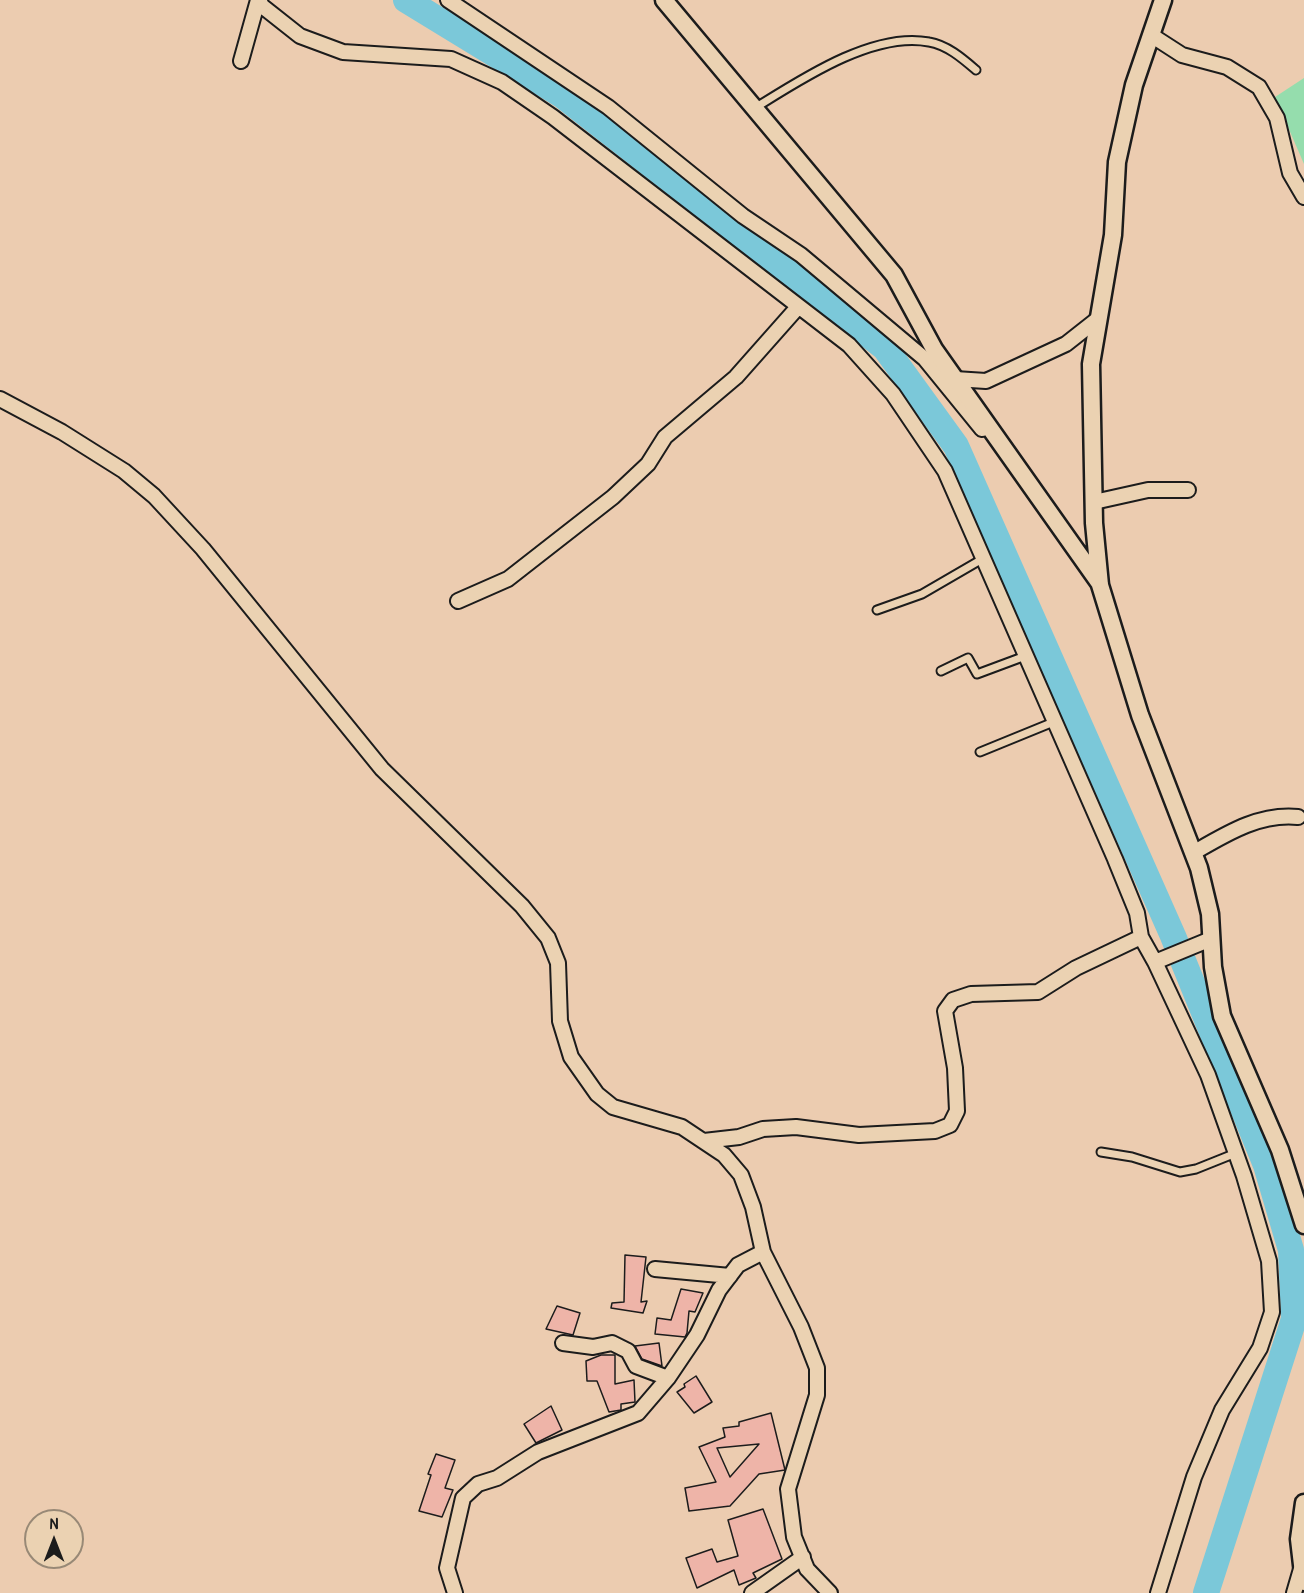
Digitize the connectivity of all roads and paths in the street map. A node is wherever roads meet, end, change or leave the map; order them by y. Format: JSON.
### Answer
{"nodes":[{"id":1,"x":259,"y":0,"type":"edge"},
{"id":2,"x":448,"y":0,"type":"edge"},
{"id":3,"x":664,"y":0,"type":"edge"},
{"id":4,"x":1163,"y":0,"type":"edge"},
{"id":5,"x":1151,"y":34,"type":"junction"},
{"id":6,"x":241,"y":61,"type":"dead end"},
{"id":7,"x":976,"y":70,"type":"dead end"},
{"id":8,"x":755,"y":108,"type":"junction"},
{"id":9,"x":1304,"y":198,"type":"edge"},
{"id":10,"x":798,"y":306,"type":"junction"},
{"id":11,"x":1099,"y":318,"type":"junction"},
{"id":12,"x":955,"y":379,"type":"junction"},
{"id":13,"x":0,"y":399,"type":"edge"},
{"id":14,"x":1001,"y":445,"type":"junction"},
{"id":15,"x":1188,"y":490,"type":"dead end"},
{"id":16,"x":1094,"y":502,"type":"junction"},
{"id":17,"x":984,"y":558,"type":"junction"},
{"id":18,"x":1100,"y":585,"type":"junction"},
{"id":19,"x":458,"y":601,"type":"dead end"},
{"id":20,"x":877,"y":610,"type":"dead end"},
{"id":21,"x":1028,"y":656,"type":"junction"},
{"id":22,"x":941,"y":671,"type":"dead end"},
{"id":23,"x":1056,"y":721,"type":"junction"},
{"id":24,"x":980,"y":752,"type":"dead end"},
{"id":25,"x":1298,"y":817,"type":"dead end"},
{"id":26,"x":1193,"y":853,"type":"junction"},
{"id":27,"x":1141,"y":937,"type":"junction"},
{"id":28,"x":1211,"y":939,"type":"junction"},
{"id":29,"x":1155,"y":962,"type":"junction"},
{"id":30,"x":704,"y":1141,"type":"junction"},
{"id":31,"x":1101,"y":1152,"type":"dead end"},
{"id":32,"x":1236,"y":1153,"type":"junction"},
{"id":33,"x":1304,"y":1226,"type":"edge"},
{"id":34,"x":763,"y":1251,"type":"junction"},
{"id":35,"x":655,"y":1269,"type":"dead end"},
{"id":36,"x":730,"y":1276,"type":"junction"},
{"id":37,"x":563,"y":1343,"type":"dead end"},
{"id":38,"x":668,"y":1378,"type":"junction"},
{"id":39,"x":1304,"y":1503,"type":"edge"},
{"id":40,"x":802,"y":1557,"type":"junction"},
{"id":41,"x":1302,"y":1565,"type":"junction"},
{"id":42,"x":1304,"y":1582,"type":"edge"},
{"id":43,"x":455,"y":1593,"type":"edge"},
{"id":44,"x":752,"y":1593,"type":"edge"},
{"id":45,"x":830,"y":1593,"type":"edge"},
{"id":46,"x":1158,"y":1593,"type":"edge"},
{"id":47,"x":1294,"y":1593,"type":"edge"}],
"edges":[{"from":1,"to":6,"type":"street"},
{"from":1,"to":10,"type":"street"},
{"from":2,"to":14,"type":"street"},
{"from":3,"to":8,"type":"street"},
{"from":4,"to":5,"type":"street"},
{"from":5,"to":9,"type":"street"},
{"from":5,"to":11,"type":"street"},
{"from":7,"to":8,"type":"lane"},
{"from":8,"to":12,"type":"street"},
{"from":10,"to":17,"type":"street"},
{"from":10,"to":19,"type":"street"},
{"from":11,"to":12,"type":"street"},
{"from":11,"to":16,"type":"street"},
{"from":12,"to":14,"type":"street"},
{"from":13,"to":30,"type":"street"},
{"from":14,"to":18,"type":"street"},
{"from":15,"to":16,"type":"street"},
{"from":16,"to":18,"type":"street"},
{"from":17,"to":20,"type":"lane"},
{"from":17,"to":21,"type":"street"},
{"from":18,"to":26,"type":"street"},
{"from":21,"to":22,"type":"lane"},
{"from":21,"to":23,"type":"street"},
{"from":23,"to":24,"type":"lane"},
{"from":23,"to":27,"type":"street"},
{"from":25,"to":26,"type":"street"},
{"from":26,"to":28,"type":"street"},
{"from":27,"to":29,"type":"street"},
{"from":27,"to":30,"type":"street"},
{"from":28,"to":29,"type":"street"},
{"from":28,"to":33,"type":"street"},
{"from":29,"to":32,"type":"street"},
{"from":30,"to":34,"type":"street"},
{"from":31,"to":32,"type":"lane"},
{"from":32,"to":46,"type":"street"},
{"from":34,"to":36,"type":"street"},
{"from":34,"to":40,"type":"street"},
{"from":35,"to":36,"type":"street"},
{"from":36,"to":38,"type":"street"},
{"from":37,"to":38,"type":"street"},
{"from":38,"to":43,"type":"street"},
{"from":39,"to":41,"type":"street"},
{"from":40,"to":44,"type":"street"},
{"from":40,"to":45,"type":"street"},
{"from":41,"to":42,"type":"street"},
{"from":41,"to":47,"type":"street"}]}
